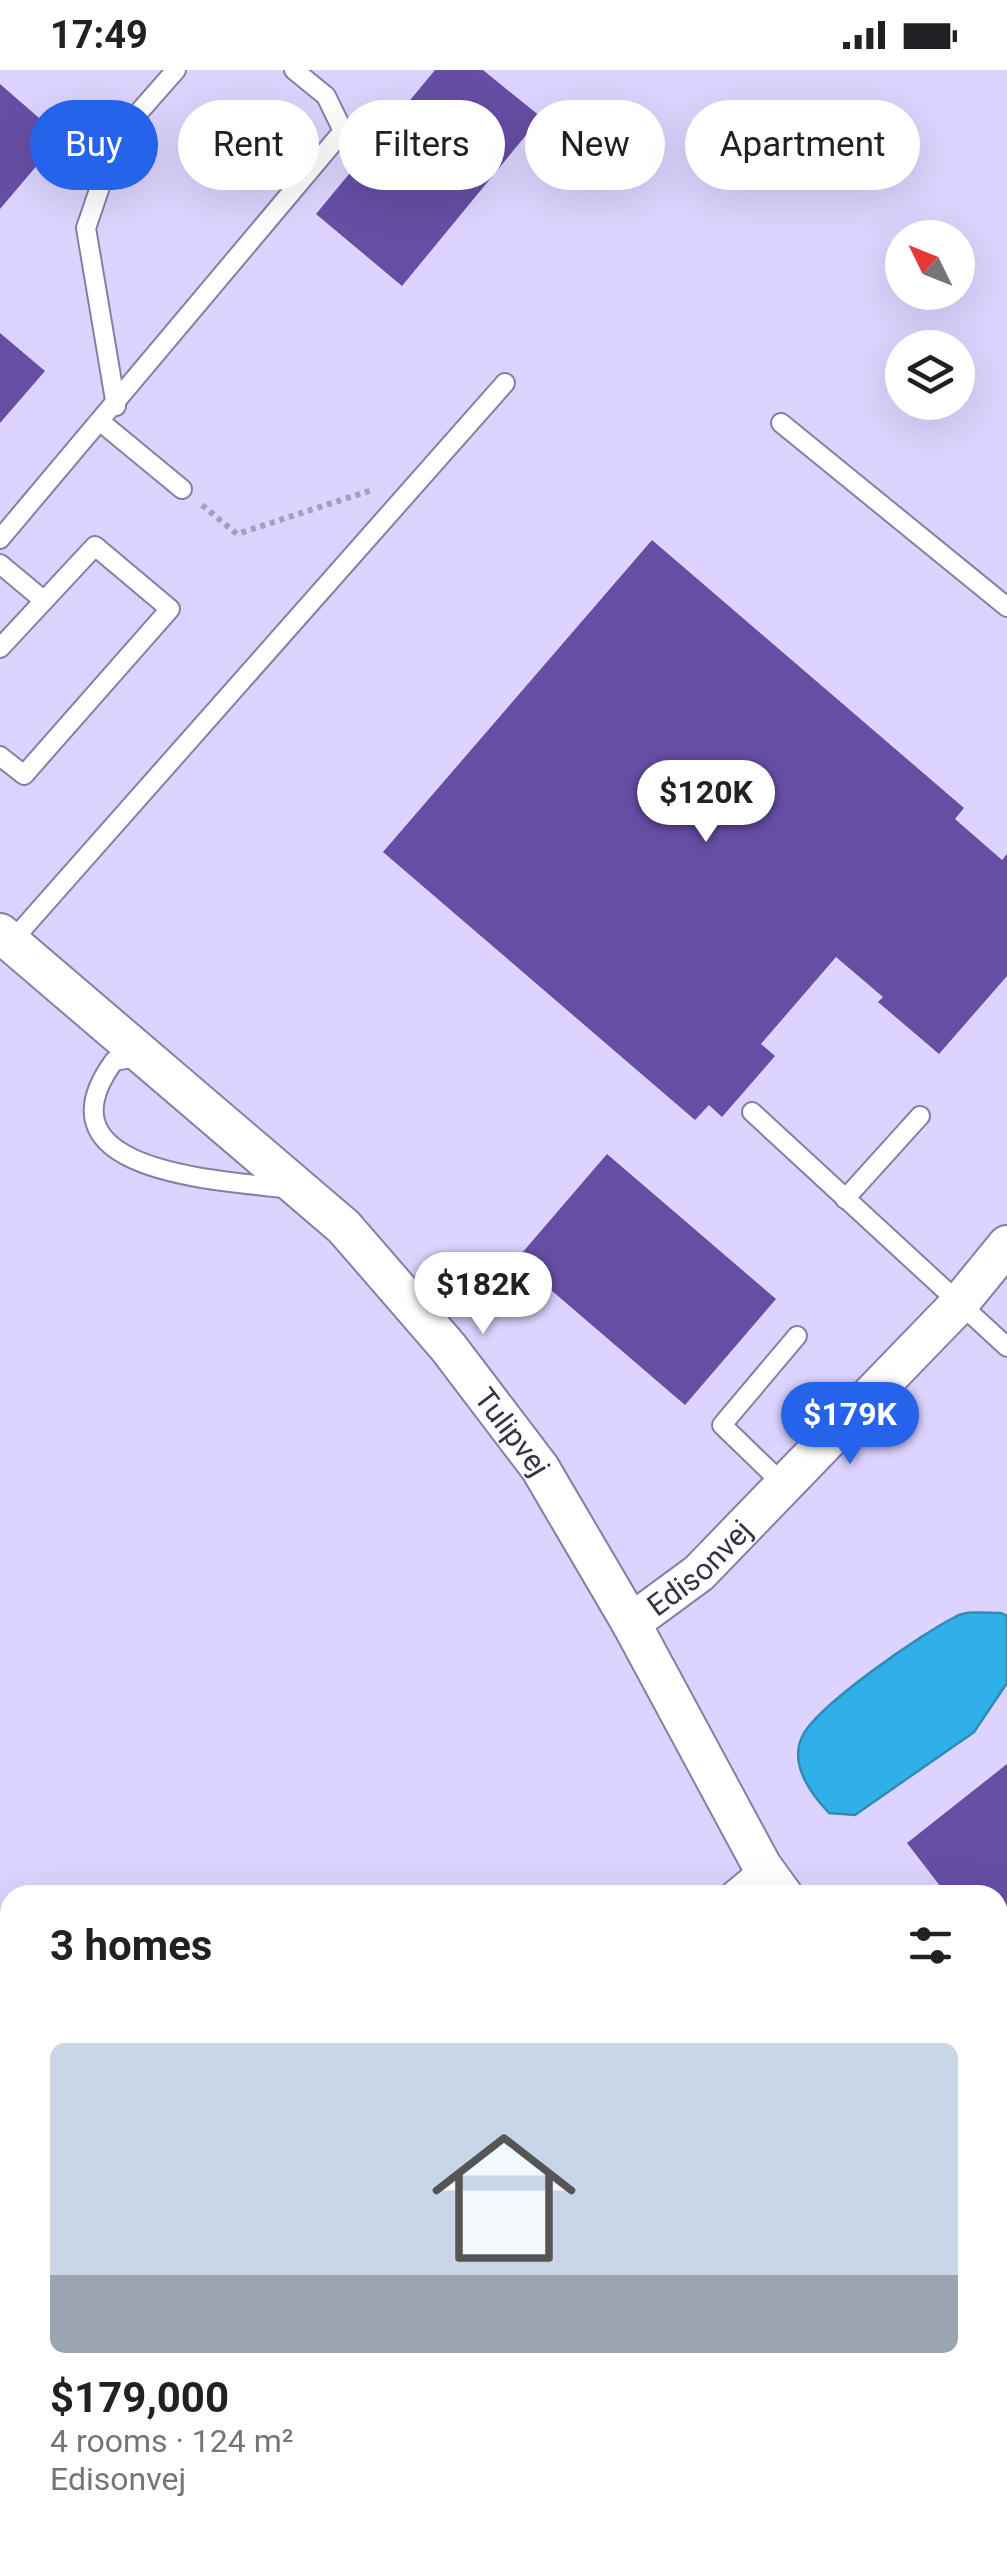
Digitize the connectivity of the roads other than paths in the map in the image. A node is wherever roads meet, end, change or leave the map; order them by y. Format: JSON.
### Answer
{"nodes":[{"id":1,"x":176,"y":70,"type":"edge"},
{"id":2,"x":294,"y":70,"type":"edge"},
{"id":3,"x":505,"y":383,"type":"dead end"},
{"id":4,"x":116,"y":406,"type":"junction"},
{"id":5,"x":102,"y":422,"type":"junction"},
{"id":6,"x":781,"y":424,"type":"dead end"},
{"id":7,"x":182,"y":489,"type":"road end"},
{"id":8,"x":0,"y":538,"type":"edge"},
{"id":9,"x":0,"y":564,"type":"edge"},
{"id":10,"x":42,"y":598,"type":"junction"},
{"id":11,"x":1007,"y":607,"type":"edge"},
{"id":12,"x":0,"y":648,"type":"edge"},
{"id":13,"x":0,"y":756,"type":"edge"},
{"id":14,"x":6,"y":938,"type":"edge"},
{"id":15,"x":144,"y":1056,"type":"junction"},
{"id":16,"x":752,"y":1112,"type":"dead end"},
{"id":17,"x":920,"y":1116,"type":"dead end"},
{"id":18,"x":302,"y":1191,"type":"junction"},
{"id":19,"x":846,"y":1199,"type":"junction"},
{"id":20,"x":1007,"y":1246,"type":"edge"},
{"id":21,"x":958,"y":1305,"type":"junction"},
{"id":22,"x":797,"y":1336,"type":"dead end"},
{"id":23,"x":1007,"y":1347,"type":"edge"},
{"id":24,"x":785,"y":1486,"type":"junction"},
{"id":25,"x":631,"y":1623,"type":"junction"},
{"id":26,"x":772,"y":1880,"type":"edge"}],
"edges":[{"from":1,"to":4,"type":"lane"},
{"from":2,"to":4,"type":"lane"},
{"from":3,"to":14,"type":"lane"},
{"from":4,"to":5,"type":"lane"},
{"from":5,"to":7,"type":"lane"},
{"from":5,"to":8,"type":"lane"},
{"from":6,"to":11,"type":"lane"},
{"from":9,"to":10,"type":"lane"},
{"from":10,"to":12,"type":"lane"},
{"from":10,"to":13,"type":"lane"},
{"from":14,"to":15,"type":"street","name":"Tulipvej"},
{"from":15,"to":18,"type":"street","name":"Tulipvej"},
{"from":15,"to":18,"type":"lane"},
{"from":16,"to":19,"type":"lane"},
{"from":17,"to":19,"type":"lane"},
{"from":18,"to":25,"type":"street","name":"Tulipvej"},
{"from":19,"to":21,"type":"lane"},
{"from":20,"to":21,"type":"street","name":"Edisonvej"},
{"from":21,"to":23,"type":"lane"},
{"from":21,"to":24,"type":"street","name":"Edisonvej"},
{"from":22,"to":24,"type":"lane"},
{"from":24,"to":25,"type":"street","name":"Edisonvej"},
{"from":25,"to":26,"type":"street","name":"Tulipvej"}]}
